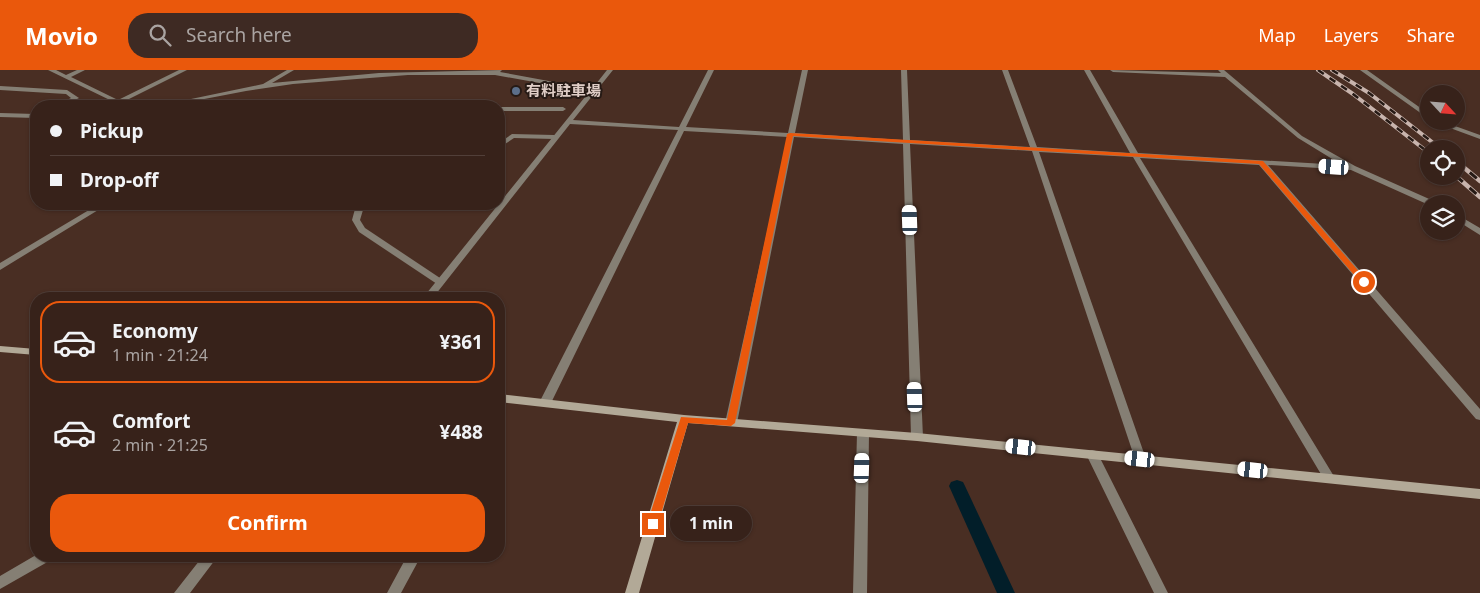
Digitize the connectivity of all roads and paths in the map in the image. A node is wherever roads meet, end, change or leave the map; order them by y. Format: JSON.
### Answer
{"nodes":[{"id":1,"x":51,"y":70,"type":"edge"},
{"id":2,"x":82,"y":70,"type":"edge"},
{"id":3,"x":184,"y":70,"type":"edge"},
{"id":4,"x":291,"y":70,"type":"edge"},
{"id":5,"x":610,"y":70,"type":"edge"},
{"id":6,"x":711,"y":70,"type":"edge"},
{"id":7,"x":805,"y":70,"type":"edge"},
{"id":8,"x":904,"y":70,"type":"edge"},
{"id":9,"x":1005,"y":70,"type":"edge"},
{"id":10,"x":1087,"y":70,"type":"edge"},
{"id":11,"x":1113,"y":70,"type":"edge"},
{"id":12,"x":1221,"y":70,"type":"edge"},
{"id":13,"x":1363,"y":70,"type":"edge"},
{"id":14,"x":398,"y":72,"type":"edge"},
{"id":15,"x":497,"y":72,"type":"edge"},
{"id":16,"x":1228,"y":75,"type":"junction"},
{"id":17,"x":66,"y":77,"type":"junction"},
{"id":18,"x":263,"y":86,"type":"junction"},
{"id":19,"x":0,"y":88,"type":"edge"},
{"id":20,"x":592,"y":91,"type":"junction"},
{"id":21,"x":72,"y":100,"type":"edge"},
{"id":22,"x":114,"y":100,"type":"edge"},
{"id":23,"x":122,"y":100,"type":"edge"},
{"id":24,"x":190,"y":100,"type":"edge"},
{"id":25,"x":505,"y":109,"type":"edge"},
{"id":26,"x":563,"y":109,"type":"dead end"},
{"id":27,"x":1420,"y":111,"type":"edge"},
{"id":28,"x":0,"y":115,"type":"edge"},
{"id":29,"x":30,"y":116,"type":"edge"},
{"id":30,"x":567,"y":122,"type":"junction"},
{"id":31,"x":682,"y":128,"type":"junction"},
{"id":32,"x":1460,"y":130,"type":"edge"},
{"id":33,"x":790,"y":134,"type":"junction"},
{"id":34,"x":554,"y":137,"type":"junction"},
{"id":35,"x":1480,"y":137,"type":"edge"},
{"id":36,"x":907,"y":140,"type":"junction"},
{"id":37,"x":505,"y":141,"type":"edge"},
{"id":38,"x":1034,"y":148,"type":"junction"},
{"id":39,"x":1136,"y":155,"type":"junction"},
{"id":40,"x":1261,"y":162,"type":"junction"},
{"id":41,"x":1352,"y":168,"type":"junction"},
{"id":42,"x":1420,"y":198,"type":"edge"},
{"id":43,"x":505,"y":199,"type":"edge"},
{"id":44,"x":94,"y":210,"type":"edge"},
{"id":45,"x":360,"y":210,"type":"edge"},
{"id":46,"x":497,"y":210,"type":"edge"},
{"id":47,"x":1465,"y":222,"type":"edge"},
{"id":48,"x":1480,"y":232,"type":"edge"},
{"id":49,"x":0,"y":267,"type":"edge"},
{"id":50,"x":440,"y":282,"type":"junction"},
{"id":51,"x":432,"y":292,"type":"edge"},
{"id":52,"x":0,"y":349,"type":"edge"},
{"id":53,"x":30,"y":352,"type":"edge"},
{"id":54,"x":505,"y":400,"type":"edge"},
{"id":55,"x":545,"y":403,"type":"junction"},
{"id":56,"x":1480,"y":416,"type":"edge"},
{"id":57,"x":684,"y":419,"type":"junction"},
{"id":58,"x":731,"y":423,"type":"junction"},
{"id":59,"x":863,"y":433,"type":"junction"},
{"id":60,"x":916,"y":437,"type":"junction"},
{"id":61,"x":1092,"y":454,"type":"junction"},
{"id":62,"x":1140,"y":459,"type":"junction"},
{"id":63,"x":1329,"y":478,"type":"junction"},
{"id":64,"x":1480,"y":494,"type":"edge"},
{"id":65,"x":36,"y":562,"type":"edge"},
{"id":66,"x":207,"y":562,"type":"edge"},
{"id":67,"x":411,"y":562,"type":"edge"},
{"id":68,"x":0,"y":583,"type":"edge"},
{"id":69,"x":181,"y":593,"type":"edge"},
{"id":70,"x":394,"y":593,"type":"edge"},
{"id":71,"x":632,"y":593,"type":"edge"},
{"id":72,"x":860,"y":593,"type":"edge"},
{"id":73,"x":1161,"y":593,"type":"edge"}],
"edges":[{"from":1,"to":17,"type":"street"},
{"from":2,"to":17,"type":"street"},
{"from":3,"to":23,"type":"street"},
{"from":4,"to":18,"type":"street"},
{"from":5,"to":20,"type":"street"},
{"from":6,"to":31,"type":"street"},
{"from":7,"to":33,"type":"street"},
{"from":8,"to":36,"type":"street"},
{"from":9,"to":38,"type":"street"},
{"from":10,"to":39,"type":"street"},
{"from":11,"to":16,"type":"street"},
{"from":12,"to":16,"type":"street"},
{"from":13,"to":27,"type":"street"},
{"from":14,"to":15,"type":"street"},
{"from":14,"to":18,"type":"street"},
{"from":15,"to":20,"type":"street"},
{"from":16,"to":41,"type":"street"},
{"from":17,"to":22,"type":"street"},
{"from":18,"to":24,"type":"street"},
{"from":19,"to":21,"type":"street"},
{"from":20,"to":30,"type":"street"},
{"from":25,"to":26,"type":"street"},
{"from":28,"to":29,"type":"street"},
{"from":30,"to":31,"type":"street"},
{"from":30,"to":34,"type":"street"},
{"from":31,"to":33,"type":"street"},
{"from":31,"to":55,"type":"street"},
{"from":32,"to":35,"type":"street"},
{"from":33,"to":36,"type":"street"},
{"from":33,"to":58,"type":"street"},
{"from":34,"to":37,"type":"street"},
{"from":34,"to":43,"type":"street"},
{"from":36,"to":38,"type":"street"},
{"from":36,"to":60,"type":"street"},
{"from":38,"to":39,"type":"street"},
{"from":38,"to":62,"type":"street"},
{"from":39,"to":40,"type":"street"},
{"from":39,"to":63,"type":"street"},
{"from":40,"to":41,"type":"street"},
{"from":40,"to":56,"type":"street"},
{"from":41,"to":42,"type":"street"},
{"from":44,"to":49,"type":"street"},
{"from":45,"to":50,"type":"street"},
{"from":46,"to":50,"type":"street"},
{"from":47,"to":48,"type":"street"},
{"from":50,"to":51,"type":"street"},
{"from":52,"to":53,"type":"street"},
{"from":54,"to":55,"type":"street"},
{"from":55,"to":57,"type":"street"},
{"from":57,"to":58,"type":"street"},
{"from":57,"to":71,"type":"street"},
{"from":58,"to":59,"type":"street"},
{"from":59,"to":60,"type":"street"},
{"from":59,"to":72,"type":"street"},
{"from":60,"to":61,"type":"street"},
{"from":61,"to":62,"type":"street"},
{"from":61,"to":73,"type":"street"},
{"from":62,"to":63,"type":"street"},
{"from":63,"to":64,"type":"street"},
{"from":65,"to":68,"type":"street"},
{"from":66,"to":69,"type":"street"},
{"from":67,"to":70,"type":"street"}]}
